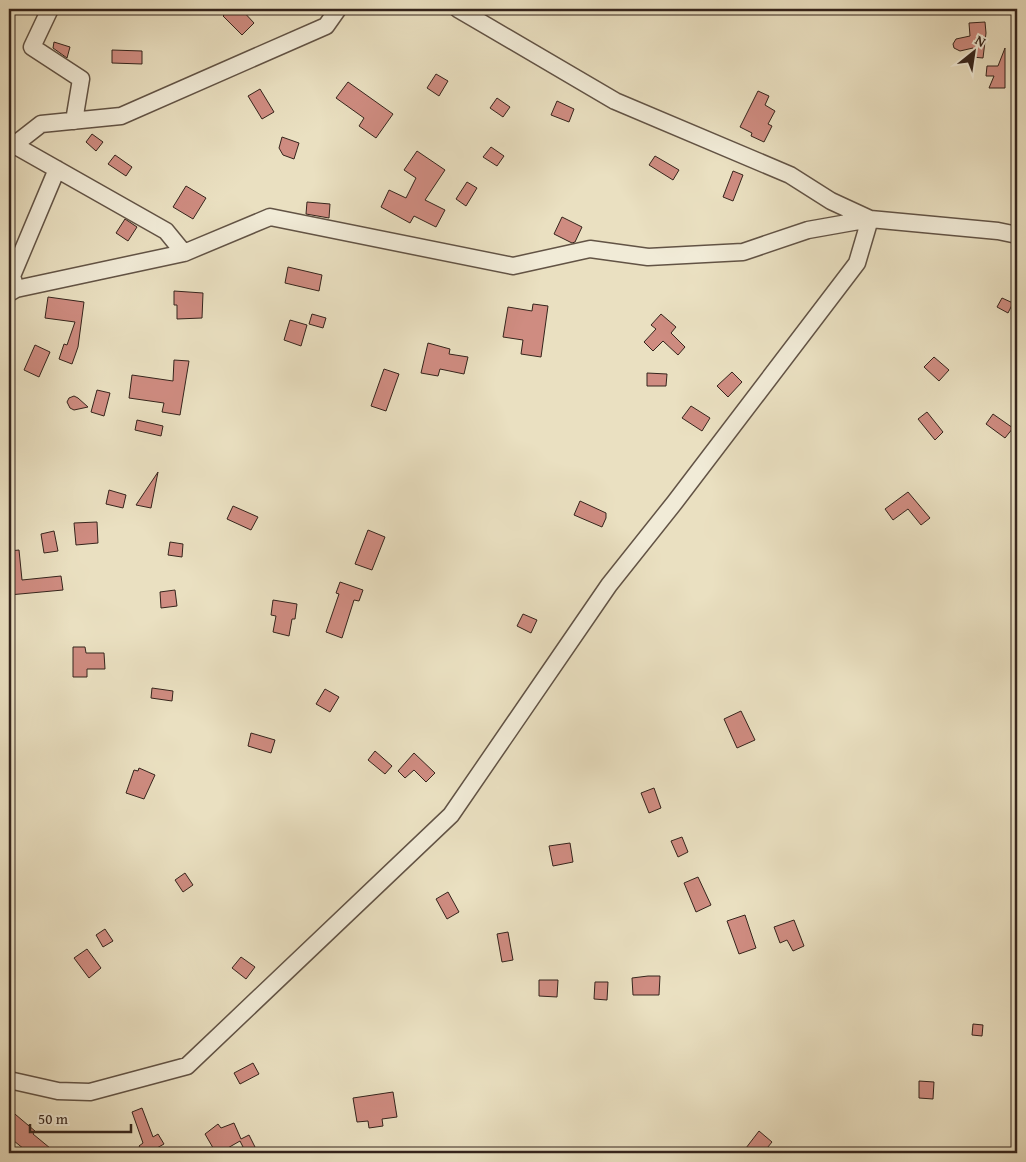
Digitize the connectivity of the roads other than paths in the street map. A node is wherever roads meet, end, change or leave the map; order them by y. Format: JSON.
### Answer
{"nodes":[{"id":1,"x":50,"y":9,"type":"edge"},
{"id":2,"x":338,"y":9,"type":"edge"},
{"id":3,"x":458,"y":9,"type":"edge"},
{"id":4,"x":74,"y":121,"type":"junction"},
{"id":5,"x":11,"y":147,"type":"edge"},
{"id":6,"x":57,"y":169,"type":"junction"},
{"id":7,"x":870,"y":218,"type":"junction"},
{"id":8,"x":1017,"y":235,"type":"edge"},
{"id":9,"x":184,"y":253,"type":"junction"},
{"id":10,"x":12,"y":291,"type":"edge"},
{"id":11,"x":9,"y":1080,"type":"edge"}],
"edges":[{"from":1,"to":4,"type":"street"},
{"from":2,"to":4,"type":"street"},
{"from":3,"to":7,"type":"street"},
{"from":4,"to":5,"type":"street"},
{"from":5,"to":6,"type":"street"},
{"from":6,"to":9,"type":"street"},
{"from":6,"to":10,"type":"street"},
{"from":7,"to":8,"type":"street"},
{"from":7,"to":9,"type":"street"},
{"from":7,"to":11,"type":"street"},
{"from":9,"to":10,"type":"street"}]}
